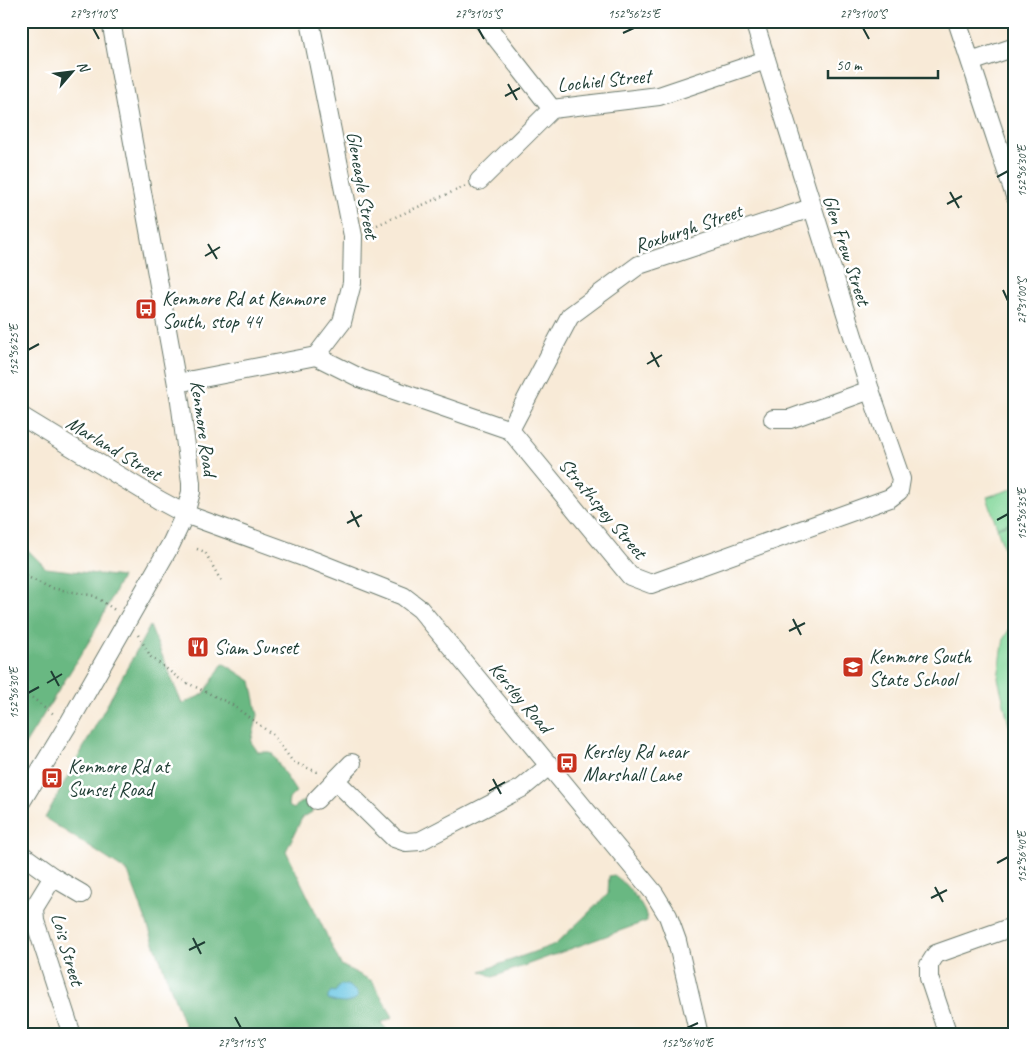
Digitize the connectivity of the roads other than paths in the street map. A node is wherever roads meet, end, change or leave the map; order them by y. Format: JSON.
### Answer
{"nodes":[{"id":1,"x":111,"y":21,"type":"edge"},
{"id":2,"x":310,"y":21,"type":"edge"},
{"id":3,"x":483,"y":21,"type":"edge"},
{"id":4,"x":754,"y":21,"type":"edge"},
{"id":5,"x":957,"y":21,"type":"edge"},
{"id":6,"x":1015,"y":47,"type":"edge"},
{"id":7,"x":766,"y":60,"type":"junction"},
{"id":8,"x":971,"y":62,"type":"junction"},
{"id":9,"x":552,"y":109,"type":"junction"},
{"id":10,"x":478,"y":181,"type":"road end"},
{"id":11,"x":1015,"y":196,"type":"edge"},
{"id":12,"x":811,"y":208,"type":"junction"},
{"id":13,"x":316,"y":356,"type":"junction"},
{"id":14,"x":177,"y":383,"type":"junction"},
{"id":15,"x":870,"y":390,"type":"junction"},
{"id":16,"x":21,"y":416,"type":"edge"},
{"id":17,"x":773,"y":419,"type":"dead end"},
{"id":18,"x":510,"y":430,"type":"junction"},
{"id":19,"x":898,"y":491,"type":"joint"},
{"id":20,"x":185,"y":514,"type":"junction"},
{"id":21,"x":352,"y":763,"type":"dead end"},
{"id":22,"x":550,"y":765,"type":"junction"},
{"id":23,"x":335,"y":780,"type":"junction"},
{"id":24,"x":316,"y":800,"type":"dead end"},
{"id":25,"x":21,"y":802,"type":"edge"},
{"id":26,"x":21,"y":854,"type":"edge"},
{"id":27,"x":52,"y":877,"type":"junction"},
{"id":28,"x":82,"y":894,"type":"dead end"},
{"id":29,"x":1015,"y":926,"type":"edge"},
{"id":30,"x":72,"y":1035,"type":"edge"},
{"id":31,"x":700,"y":1035,"type":"edge"},
{"id":32,"x":948,"y":1035,"type":"edge"}],
"edges":[{"from":1,"to":14,"type":"street","name":"Kenmore Road"},
{"from":2,"to":13,"type":"street","name":"Gleneagle Street"},
{"from":3,"to":9,"type":"street","name":"Lochiel Street"},
{"from":4,"to":7,"type":"street","name":"Glen Frew Street"},
{"from":5,"to":8,"type":"street"},
{"from":6,"to":8,"type":"street"},
{"from":7,"to":9,"type":"street","name":"Lochiel Street"},
{"from":7,"to":12,"type":"street","name":"Glen Frew Street"},
{"from":8,"to":11,"type":"street"},
{"from":9,"to":10,"type":"street"},
{"from":12,"to":15,"type":"street","name":"Glen Frew Street"},
{"from":12,"to":18,"type":"street","name":"Roxburgh Street"},
{"from":13,"to":14,"type":"street"},
{"from":13,"to":18,"type":"street"},
{"from":14,"to":20,"type":"street","name":"Kenmore Road"},
{"from":15,"to":17,"type":"street"},
{"from":15,"to":19,"type":"street","name":"Glen Frew Street"},
{"from":16,"to":20,"type":"street","name":"Marland Street"},
{"from":18,"to":19,"type":"street","name":"Strathspey Street"},
{"from":20,"to":22,"type":"street","name":"Kersley Road"},
{"from":20,"to":25,"type":"street","name":"Kenmore Road"},
{"from":21,"to":23,"type":"street"},
{"from":22,"to":23,"type":"street"},
{"from":22,"to":31,"type":"street","name":"Kersley Road"},
{"from":23,"to":24,"type":"street"},
{"from":26,"to":27,"type":"street","name":"Lois Street"},
{"from":27,"to":28,"type":"street","name":"Lois Street"},
{"from":27,"to":30,"type":"street","name":"Lois Street"},
{"from":29,"to":32,"type":"street"}]}
